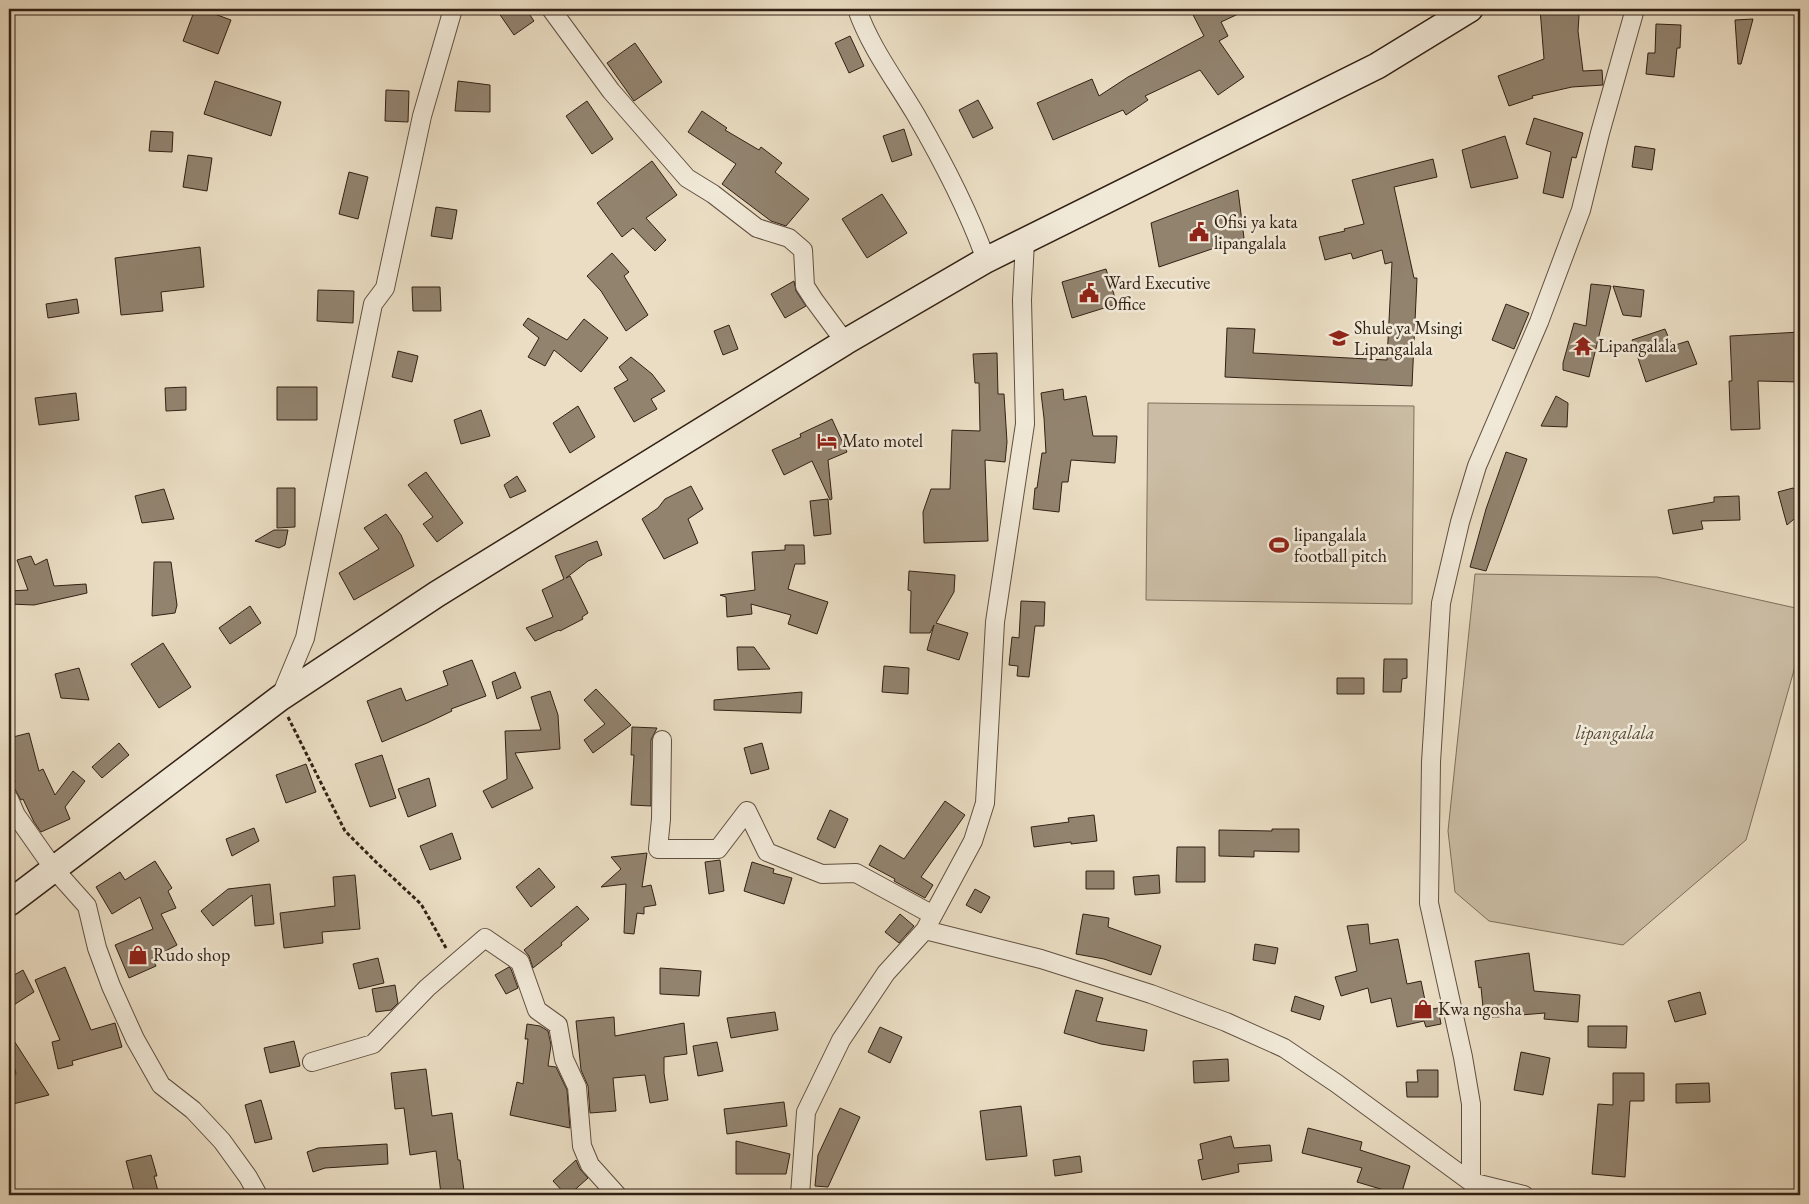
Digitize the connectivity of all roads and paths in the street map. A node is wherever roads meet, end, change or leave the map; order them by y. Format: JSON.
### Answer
{"nodes":[{"id":1,"x":453,"y":9,"type":"edge"},
{"id":2,"x":551,"y":9,"type":"edge"},
{"id":3,"x":857,"y":9,"type":"edge"},
{"id":4,"x":1470,"y":9,"type":"edge"},
{"id":5,"x":1635,"y":9,"type":"edge"},
{"id":6,"x":1026,"y":241,"type":"junction"},
{"id":7,"x":986,"y":260,"type":"junction"},
{"id":8,"x":845,"y":342,"type":"junction"},
{"id":9,"x":280,"y":698,"type":"junction"},
{"id":10,"x":662,"y":740,"type":"dead end"},
{"id":11,"x":9,"y":799,"type":"edge"},
{"id":12,"x":54,"y":870,"type":"junction"},
{"id":13,"x":9,"y":903,"type":"edge"},
{"id":14,"x":929,"y":923,"type":"junction"},
{"id":15,"x":454,"y":964,"type":"junction"},
{"id":16,"x":312,"y":1062,"type":"dead end"},
{"id":17,"x":1471,"y":1182,"type":"junction"},
{"id":18,"x":258,"y":1195,"type":"edge"},
{"id":19,"x":617,"y":1195,"type":"edge"},
{"id":20,"x":800,"y":1195,"type":"edge"},
{"id":21,"x":1524,"y":1195,"type":"edge"}],
"edges":[{"from":1,"to":9,"type":"street"},
{"from":2,"to":8,"type":"street"},
{"from":3,"to":7,"type":"street"},
{"from":4,"to":6,"type":"main road"},
{"from":5,"to":17,"type":"street"},
{"from":6,"to":7,"type":"main road"},
{"from":6,"to":14,"type":"street"},
{"from":7,"to":8,"type":"main road"},
{"from":8,"to":9,"type":"main road"},
{"from":9,"to":12,"type":"main road"},
{"from":9,"to":15,"type":"path"},
{"from":10,"to":14,"type":"street"},
{"from":11,"to":12,"type":"street"},
{"from":12,"to":13,"type":"main road"},
{"from":12,"to":18,"type":"street"},
{"from":14,"to":17,"type":"street"},
{"from":14,"to":20,"type":"street"},
{"from":15,"to":16,"type":"street"},
{"from":15,"to":19,"type":"street"},
{"from":17,"to":21,"type":"street"}]}
